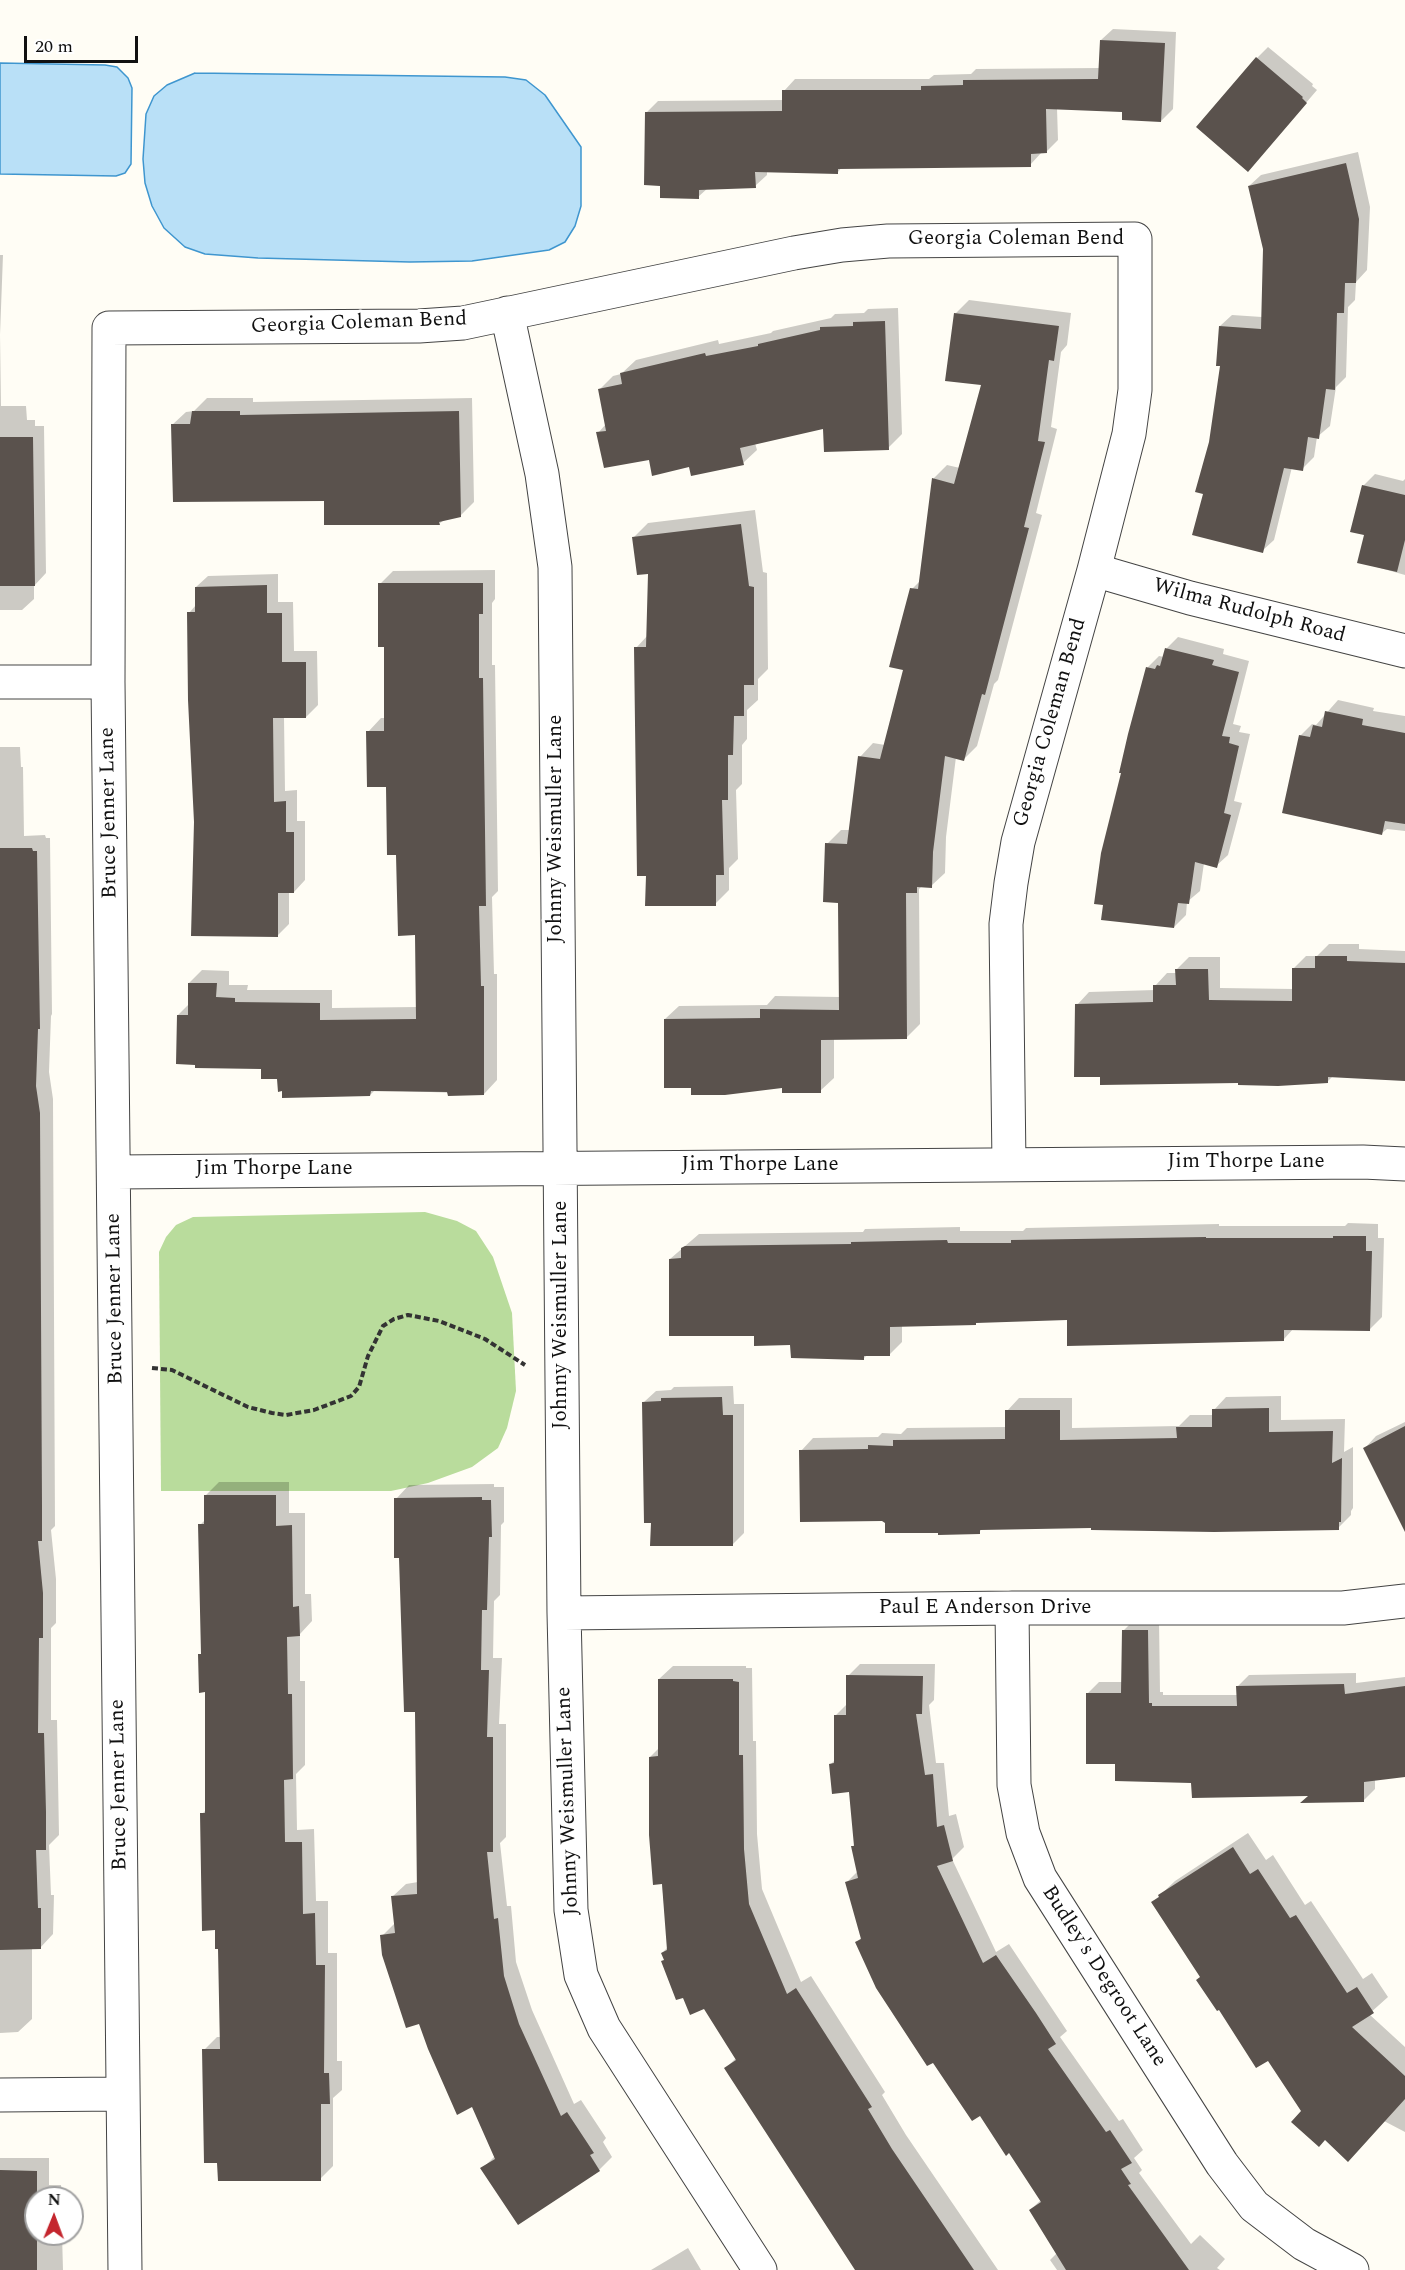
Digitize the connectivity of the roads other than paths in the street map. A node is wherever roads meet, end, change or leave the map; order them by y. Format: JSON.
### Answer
{"nodes":[{"id":1,"x":507,"y":313,"type":"junction"},
{"id":2,"x":109,"y":328,"type":"joint"},
{"id":3,"x":1094,"y":570,"type":"junction"},
{"id":4,"x":1405,"y":651,"type":"edge"},
{"id":5,"x":0,"y":682,"type":"edge"},
{"id":6,"x":108,"y":682,"type":"junction"},
{"id":7,"x":1405,"y":1164,"type":"edge"},
{"id":8,"x":1008,"y":1165,"type":"junction"},
{"id":9,"x":561,"y":1167,"type":"junction"},
{"id":10,"x":115,"y":1172,"type":"junction"},
{"id":11,"x":1405,"y":1601,"type":"edge"},
{"id":12,"x":1012,"y":1608,"type":"junction"},
{"id":13,"x":564,"y":1613,"type":"junction"},
{"id":14,"x":123,"y":2094,"type":"junction"},
{"id":15,"x":0,"y":2095,"type":"edge"},
{"id":16,"x":125,"y":2270,"type":"edge"},
{"id":17,"x":760,"y":2270,"type":"edge"},
{"id":18,"x":1352,"y":2270,"type":"edge"}],
"edges":[{"from":1,"to":2,"type":"street","name":"Georgia Coleman Bend"},
{"from":1,"to":3,"type":"street","name":"Georgia Coleman Bend"},
{"from":1,"to":9,"type":"street","name":"Johnny Weismuller Lane"},
{"from":2,"to":6,"type":"street","name":"Bruce Jenner Lane"},
{"from":3,"to":4,"type":"street","name":"Wilma Rudolph Road"},
{"from":3,"to":8,"type":"street","name":"Georgia Coleman Bend"},
{"from":5,"to":6,"type":"street"},
{"from":6,"to":10,"type":"street","name":"Bruce Jenner Lane"},
{"from":7,"to":8,"type":"street","name":"Jim Thorpe Lane"},
{"from":8,"to":9,"type":"street","name":"Jim Thorpe Lane"},
{"from":9,"to":10,"type":"street","name":"Jim Thorpe Lane"},
{"from":9,"to":13,"type":"street","name":"Johnny Weismuller Lane"},
{"from":10,"to":14,"type":"street","name":"Bruce Jenner Lane"},
{"from":11,"to":12,"type":"street","name":"Paul E Anderson Drive"},
{"from":12,"to":13,"type":"street","name":"Paul E Anderson Drive"},
{"from":12,"to":18,"type":"street","name":"Budley's Degroot Lane"},
{"from":13,"to":17,"type":"street","name":"Johnny Weismuller Lane"},
{"from":14,"to":15,"type":"street"},
{"from":14,"to":16,"type":"street","name":"Bruce Jenner Lane"}]}
